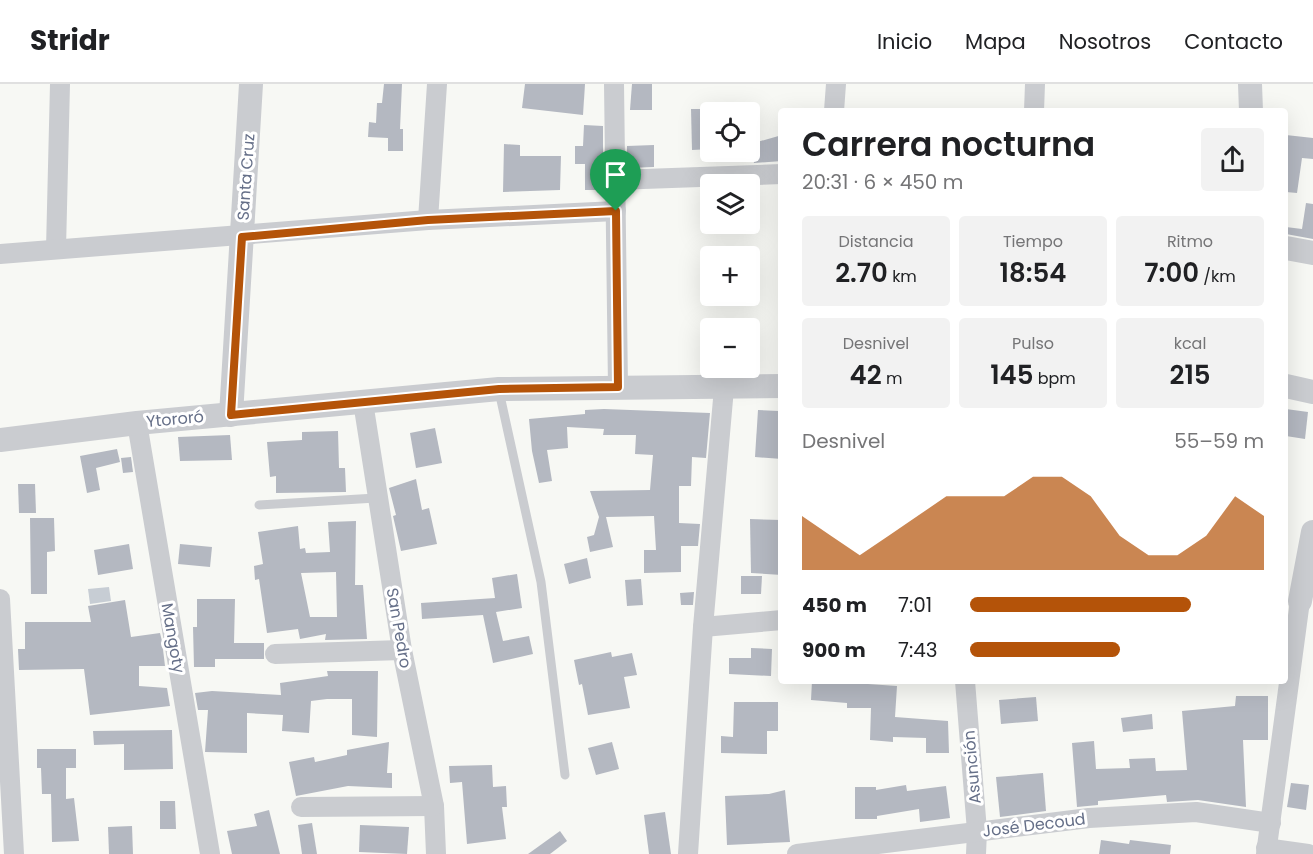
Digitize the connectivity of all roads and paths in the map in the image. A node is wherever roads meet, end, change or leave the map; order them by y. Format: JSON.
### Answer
{"nodes":[{"id":1,"x":60,"y":84,"type":"edge"},
{"id":2,"x":251,"y":84,"type":"edge"},
{"id":3,"x":437,"y":84,"type":"edge"},
{"id":4,"x":614,"y":84,"type":"edge"},
{"id":5,"x":836,"y":84,"type":"edge"},
{"id":6,"x":1035,"y":84,"type":"edge"},
{"id":7,"x":1250,"y":84,"type":"edge"},
{"id":8,"x":834,"y":108,"type":"edge"},
{"id":9,"x":1034,"y":108,"type":"edge"},
{"id":10,"x":1251,"y":108,"type":"edge"},
{"id":11,"x":778,"y":174,"type":"edge"},
{"id":12,"x":615,"y":180,"type":"junction"},
{"id":13,"x":616,"y":211,"type":"junction"},
{"id":14,"x":428,"y":220,"type":"junction"},
{"id":15,"x":242,"y":237,"type":"junction"},
{"id":16,"x":1288,"y":248,"type":"edge"},
{"id":17,"x":56,"y":249,"type":"junction"},
{"id":18,"x":1313,"y":253,"type":"edge"},
{"id":19,"x":0,"y":254,"type":"edge"},
{"id":20,"x":778,"y":386,"type":"edge"},
{"id":21,"x":1288,"y":386,"type":"edge"},
{"id":22,"x":618,"y":387,"type":"junction"},
{"id":23,"x":724,"y":388,"type":"junction"},
{"id":24,"x":499,"y":389,"type":"junction"},
{"id":25,"x":1313,"y":392,"type":"edge"},
{"id":26,"x":363,"y":402,"type":"junction"},
{"id":27,"x":231,"y":415,"type":"junction"},
{"id":28,"x":136,"y":423,"type":"junction"},
{"id":29,"x":0,"y":440,"type":"edge"},
{"id":30,"x":376,"y":498,"type":"junction"},
{"id":31,"x":259,"y":505,"type":"dead end"},
{"id":32,"x":1313,"y":532,"type":"edge"},
{"id":33,"x":0,"y":599,"type":"edge"},
{"id":34,"x":1300,"y":602,"type":"edge"},
{"id":35,"x":778,"y":620,"type":"edge"},
{"id":36,"x":703,"y":627,"type":"junction"},
{"id":37,"x":402,"y":650,"type":"junction"},
{"id":38,"x":275,"y":654,"type":"dead end"},
{"id":39,"x":964,"y":684,"type":"edge"},
{"id":40,"x":2,"y":701,"type":"edge"},
{"id":41,"x":566,"y":775,"type":"dead end"},
{"id":42,"x":434,"y":806,"type":"junction"},
{"id":43,"x":301,"y":807,"type":"dead end"},
{"id":44,"x":1271,"y":822,"type":"junction"},
{"id":45,"x":977,"y":831,"type":"junction"},
{"id":46,"x":1266,"y":851,"type":"edge"},
{"id":47,"x":14,"y":854,"type":"edge"},
{"id":48,"x":210,"y":854,"type":"edge"},
{"id":49,"x":436,"y":854,"type":"edge"},
{"id":50,"x":688,"y":854,"type":"edge"},
{"id":51,"x":797,"y":854,"type":"edge"},
{"id":52,"x":976,"y":854,"type":"edge"},
{"id":53,"x":1308,"y":854,"type":"edge"}],
"edges":[{"from":1,"to":17,"type":"street"},
{"from":2,"to":15,"type":"street","name":"Santa Cruz"},
{"from":3,"to":14,"type":"street"},
{"from":4,"to":12,"type":"street"},
{"from":5,"to":8,"type":"street"},
{"from":6,"to":9,"type":"street"},
{"from":7,"to":10,"type":"street"},
{"from":11,"to":12,"type":"street"},
{"from":12,"to":13,"type":"street"},
{"from":13,"to":14,"type":"street"},
{"from":13,"to":22,"type":"street"},
{"from":14,"to":15,"type":"street"},
{"from":15,"to":17,"type":"street"},
{"from":15,"to":27,"type":"street","name":"Santa Cruz"},
{"from":16,"to":18,"type":"street"},
{"from":17,"to":19,"type":"street"},
{"from":20,"to":23,"type":"street","name":"Ytororó"},
{"from":21,"to":25,"type":"street"},
{"from":22,"to":23,"type":"street","name":"Ytororó"},
{"from":22,"to":24,"type":"street","name":"Ytororó"},
{"from":23,"to":36,"type":"street"},
{"from":24,"to":26,"type":"street","name":"Ytororó"},
{"from":24,"to":41,"type":"lane"},
{"from":26,"to":27,"type":"street","name":"Ytororó"},
{"from":26,"to":30,"type":"street","name":"San Pedro"},
{"from":27,"to":28,"type":"street","name":"Ytororó"},
{"from":28,"to":29,"type":"street","name":"Ytororó"},
{"from":28,"to":48,"type":"street","name":"Mangoty"},
{"from":30,"to":31,"type":"lane"},
{"from":30,"to":37,"type":"street","name":"San Pedro"},
{"from":32,"to":34,"type":"street"},
{"from":33,"to":40,"type":"street"},
{"from":34,"to":44,"type":"street"},
{"from":35,"to":36,"type":"street"},
{"from":36,"to":50,"type":"street"},
{"from":37,"to":38,"type":"street"},
{"from":37,"to":42,"type":"street","name":"San Pedro"},
{"from":39,"to":45,"type":"street","name":"Asunción"},
{"from":40,"to":47,"type":"street"},
{"from":42,"to":43,"type":"street"},
{"from":42,"to":49,"type":"street","name":"San Pedro"},
{"from":44,"to":45,"type":"street","name":"José Decoud"},
{"from":44,"to":46,"type":"street"},
{"from":45,"to":51,"type":"street","name":"José Decoud"},
{"from":45,"to":52,"type":"street","name":"Asunción"},
{"from":46,"to":53,"type":"street"}]}
